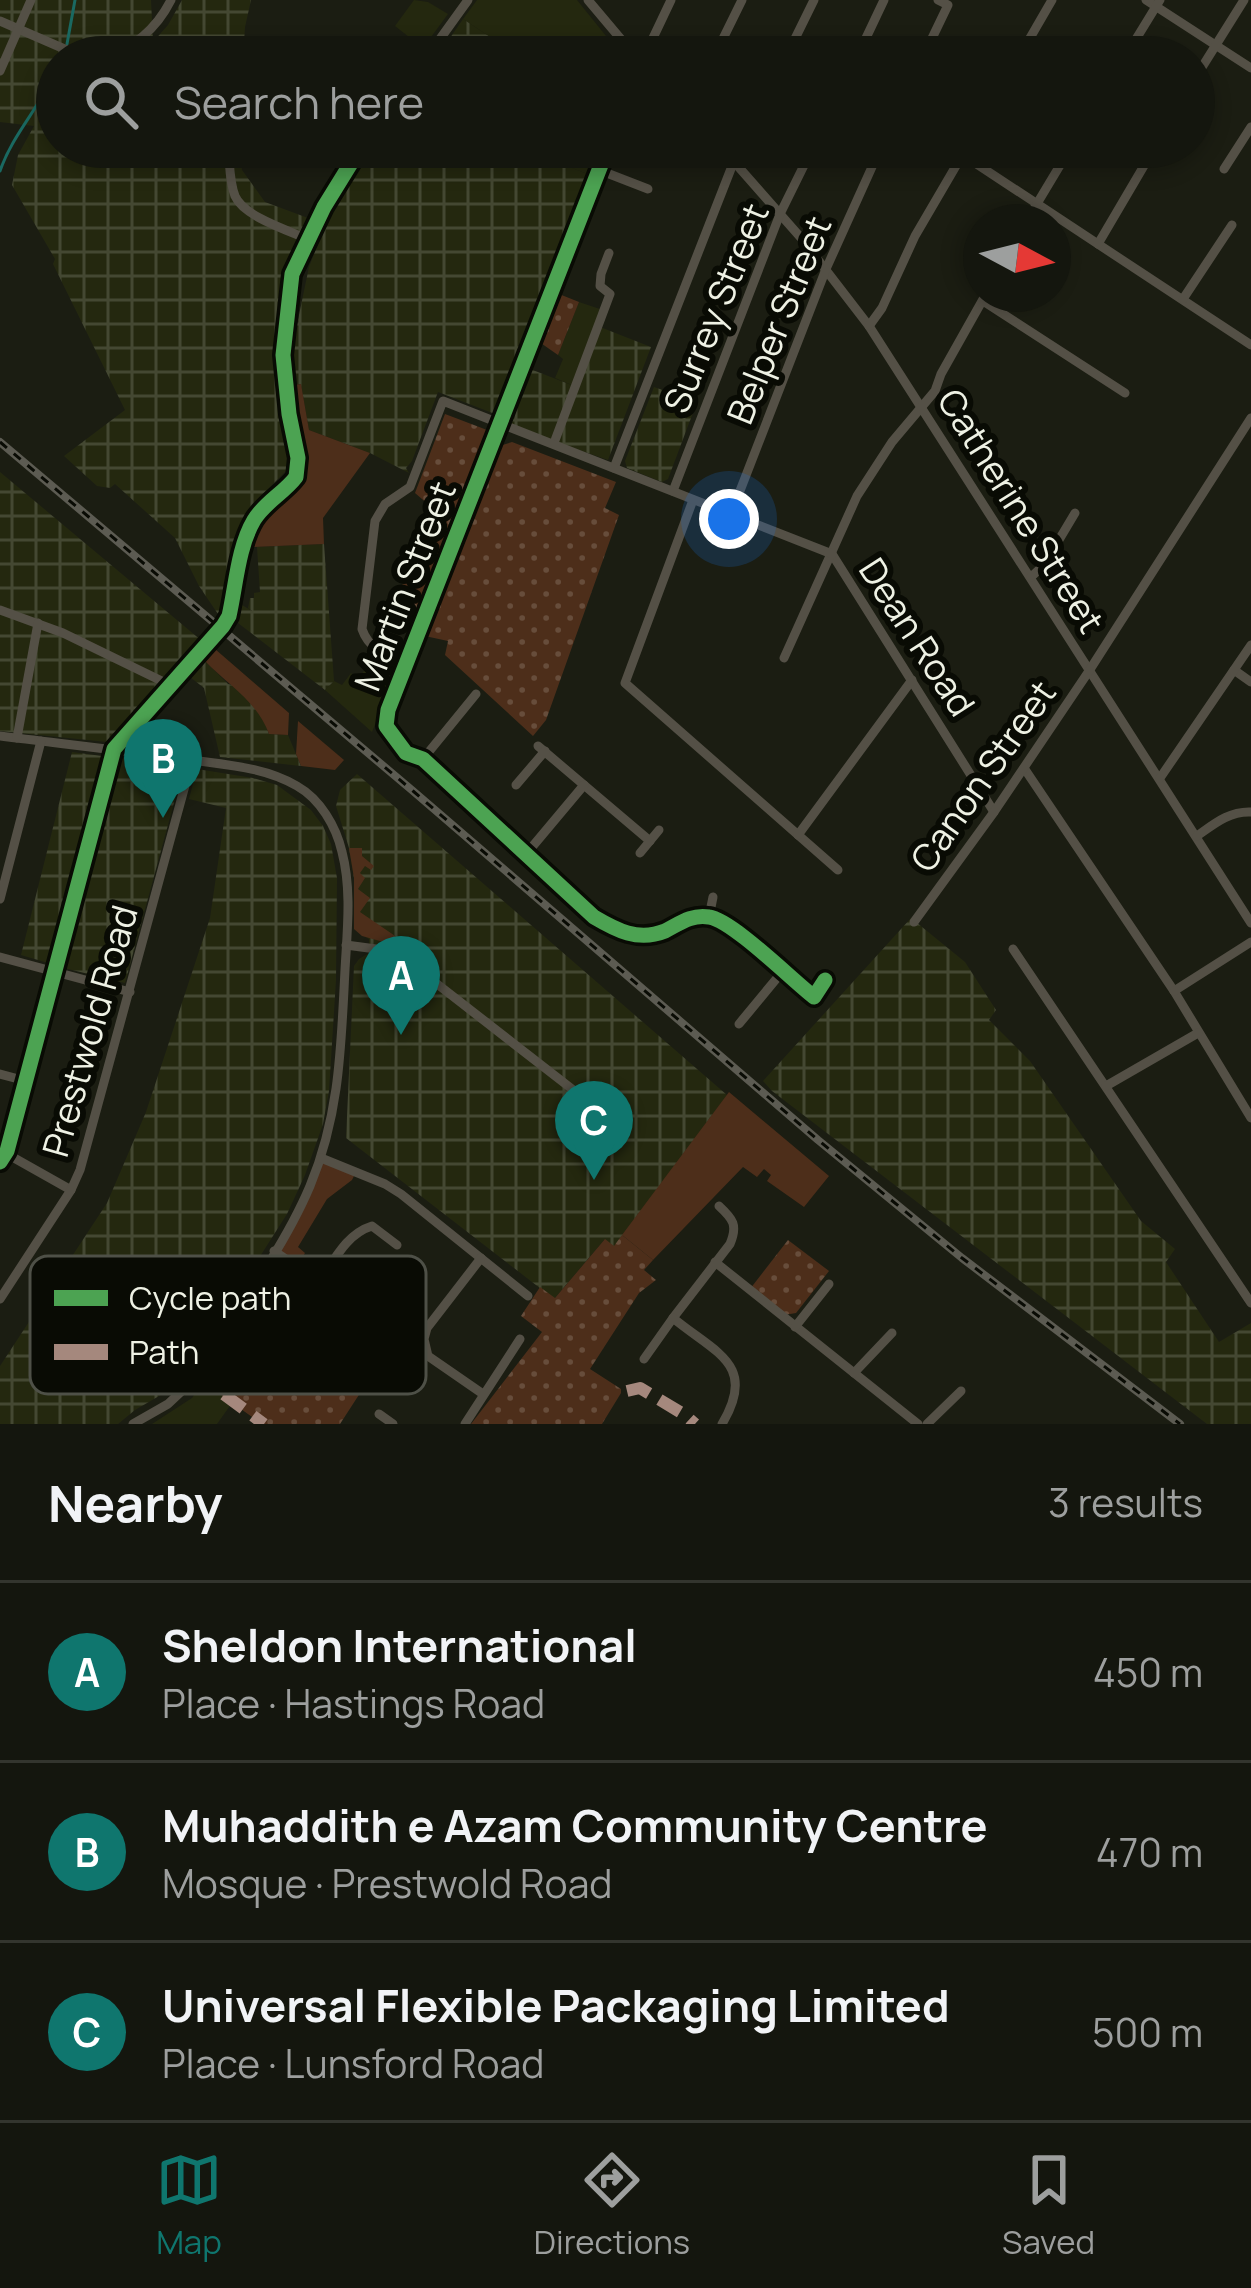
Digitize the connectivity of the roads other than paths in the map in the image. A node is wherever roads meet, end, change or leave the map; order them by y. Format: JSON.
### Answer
{"nodes":[{"id":1,"x":32,"y":0,"type":"edge"},
{"id":2,"x":171,"y":0,"type":"edge"},
{"id":3,"x":468,"y":0,"type":"edge"},
{"id":4,"x":671,"y":0,"type":"edge"},
{"id":5,"x":742,"y":0,"type":"edge"},
{"id":6,"x":814,"y":0,"type":"edge"},
{"id":7,"x":884,"y":0,"type":"edge"},
{"id":8,"x":938,"y":0,"type":"edge"},
{"id":9,"x":1052,"y":0,"type":"edge"},
{"id":10,"x":1244,"y":0,"type":"edge"},
{"id":11,"x":592,"y":1,"type":"edge"},
{"id":12,"x":1154,"y":2,"type":"edge"},
{"id":13,"x":0,"y":21,"type":"edge"},
{"id":14,"x":20,"y":30,"type":"junction"},
{"id":15,"x":142,"y":36,"type":"edge"},
{"id":16,"x":442,"y":36,"type":"edge"},
{"id":17,"x":622,"y":36,"type":"edge"},
{"id":18,"x":651,"y":36,"type":"edge"},
{"id":19,"x":724,"y":36,"type":"edge"},
{"id":20,"x":796,"y":36,"type":"edge"},
{"id":21,"x":867,"y":36,"type":"edge"},
{"id":22,"x":933,"y":36,"type":"edge"},
{"id":23,"x":1031,"y":36,"type":"edge"},
{"id":24,"x":1136,"y":36,"type":"edge"},
{"id":25,"x":1203,"y":36,"type":"edge"},
{"id":26,"x":36,"y":37,"type":"edge"},
{"id":27,"x":1215,"y":44,"type":"joint"},
{"id":28,"x":1251,"y":68,"type":"edge"},
{"id":29,"x":0,"y":70,"type":"edge"},
{"id":30,"x":1251,"y":127,"type":"edge"},
{"id":31,"x":230,"y":168,"type":"edge"},
{"id":32,"x":348,"y":168,"type":"edge"},
{"id":33,"x":731,"y":168,"type":"edge"},
{"id":34,"x":740,"y":168,"type":"edge"},
{"id":35,"x":803,"y":168,"type":"edge"},
{"id":36,"x":871,"y":168,"type":"edge"},
{"id":37,"x":955,"y":168,"type":"edge"},
{"id":38,"x":989,"y":168,"type":"edge"},
{"id":39,"x":1058,"y":168,"type":"edge"},
{"id":40,"x":1143,"y":168,"type":"edge"},
{"id":41,"x":1224,"y":169,"type":"dead end"},
{"id":42,"x":599,"y":170,"type":"joint"},
{"id":43,"x":648,"y":189,"type":"dead end"},
{"id":44,"x":1037,"y":203,"type":"junction"},
{"id":45,"x":780,"y":214,"type":"junction"},
{"id":46,"x":1232,"y":225,"type":"dead end"},
{"id":47,"x":310,"y":240,"type":"junction"},
{"id":48,"x":1098,"y":244,"type":"junction"},
{"id":49,"x":609,"y":253,"type":"dead end"},
{"id":50,"x":826,"y":268,"type":"junction"},
{"id":51,"x":1183,"y":299,"type":"junction"},
{"id":52,"x":976,"y":312,"type":"edge"},
{"id":53,"x":1007,"y":312,"type":"edge"},
{"id":54,"x":869,"y":326,"type":"junction"},
{"id":55,"x":1251,"y":345,"type":"edge"},
{"id":56,"x":941,"y":374,"type":"junction"},
{"id":57,"x":908,"y":383,"type":"junction"},
{"id":58,"x":1125,"y":393,"type":"dead end"},
{"id":59,"x":922,"y":405,"type":"junction"},
{"id":60,"x":1251,"y":418,"type":"edge"},
{"id":61,"x":500,"y":424,"type":"junction"},
{"id":62,"x":554,"y":443,"type":"junction"},
{"id":63,"x":614,"y":468,"type":"junction"},
{"id":64,"x":673,"y":491,"type":"junction"},
{"id":65,"x":693,"y":500,"type":"junction"},
{"id":66,"x":1075,"y":513,"type":"dead end"},
{"id":67,"x":731,"y":514,"type":"junction"},
{"id":68,"x":832,"y":554,"type":"junction"},
{"id":69,"x":1031,"y":577,"type":"junction"},
{"id":70,"x":0,"y":610,"type":"edge"},
{"id":71,"x":38,"y":622,"type":"junction"},
{"id":72,"x":1251,"y":645,"type":"edge"},
{"id":73,"x":784,"y":658,"type":"dead end"},
{"id":74,"x":406,"y":663,"type":"junction"},
{"id":75,"x":1234,"y":670,"type":"junction"},
{"id":76,"x":1089,"y":671,"type":"junction"},
{"id":77,"x":912,"y":680,"type":"junction"},
{"id":78,"x":1251,"y":682,"type":"edge"},
{"id":79,"x":172,"y":686,"type":"junction"},
{"id":80,"x":476,"y":694,"type":"dead end"},
{"id":81,"x":0,"y":736,"type":"edge"},
{"id":82,"x":16,"y":738,"type":"junction"},
{"id":83,"x":40,"y":741,"type":"junction"},
{"id":84,"x":115,"y":749,"type":"junction"},
{"id":85,"x":423,"y":759,"type":"junction"},
{"id":86,"x":193,"y":760,"type":"junction"},
{"id":87,"x":1024,"y":768,"type":"junction"},
{"id":88,"x":1160,"y":778,"type":"junction"},
{"id":89,"x":516,"y":785,"type":"dead end"},
{"id":90,"x":584,"y":785,"type":"junction"},
{"id":91,"x":994,"y":812,"type":"junction"},
{"id":92,"x":1251,"y":812,"type":"edge"},
{"id":93,"x":659,"y":830,"type":"dead end"},
{"id":94,"x":798,"y":835,"type":"junction"},
{"id":95,"x":1197,"y":836,"type":"junction"},
{"id":96,"x":650,"y":841,"type":"junction"},
{"id":97,"x":527,"y":853,"type":"junction"},
{"id":98,"x":640,"y":853,"type":"dead end"},
{"id":99,"x":838,"y":871,"type":"dead end"},
{"id":100,"x":713,"y":896,"type":"dead end"},
{"id":101,"x":0,"y":899,"type":"edge"},
{"id":102,"x":710,"y":917,"type":"junction"},
{"id":103,"x":914,"y":922,"type":"dead end"},
{"id":104,"x":1251,"y":922,"type":"edge"},
{"id":105,"x":1251,"y":942,"type":"edge"},
{"id":106,"x":346,"y":945,"type":"junction"},
{"id":107,"x":1013,"y":949,"type":"dead end"},
{"id":108,"x":0,"y":957,"type":"edge"},
{"id":109,"x":56,"y":971,"type":"junction"},
{"id":110,"x":782,"y":972,"type":"junction"},
{"id":111,"x":825,"y":980,"type":"dead end"},
{"id":112,"x":1174,"y":991,"type":"junction"},
{"id":113,"x":130,"y":992,"type":"junction"},
{"id":114,"x":739,"y":1024,"type":"dead end"},
{"id":115,"x":1198,"y":1033,"type":"junction"},
{"id":116,"x":0,"y":1074,"type":"edge"},
{"id":117,"x":26,"y":1081,"type":"junction"},
{"id":118,"x":1106,"y":1086,"type":"junction"},
{"id":119,"x":590,"y":1102,"type":"dead end"},
{"id":120,"x":1251,"y":1118,"type":"edge"},
{"id":121,"x":2,"y":1154,"type":"edge"},
{"id":122,"x":321,"y":1158,"type":"junction"},
{"id":123,"x":71,"y":1190,"type":"junction"},
{"id":124,"x":719,"y":1206,"type":"dead end"},
{"id":125,"x":397,"y":1245,"type":"dead end"},
{"id":126,"x":274,"y":1251,"type":"junction"},
{"id":127,"x":271,"y":1256,"type":"edge"},
{"id":128,"x":281,"y":1256,"type":"edge"},
{"id":129,"x":337,"y":1256,"type":"edge"},
{"id":130,"x":482,"y":1258,"type":"junction"},
{"id":131,"x":716,"y":1262,"type":"junction"},
{"id":132,"x":830,"y":1284,"type":"dead end"},
{"id":133,"x":528,"y":1296,"type":"dead end"},
{"id":134,"x":0,"y":1299,"type":"edge"},
{"id":135,"x":1251,"y":1303,"type":"edge"},
{"id":136,"x":673,"y":1318,"type":"junction"},
{"id":137,"x":795,"y":1327,"type":"junction"},
{"id":138,"x":426,"y":1332,"type":"edge"},
{"id":139,"x":892,"y":1333,"type":"dead end"},
{"id":140,"x":520,"y":1339,"type":"dead end"},
{"id":141,"x":426,"y":1348,"type":"edge"},
{"id":142,"x":644,"y":1359,"type":"dead end"},
{"id":143,"x":854,"y":1373,"type":"junction"},
{"id":144,"x":961,"y":1391,"type":"dead end"},
{"id":145,"x":179,"y":1394,"type":"edge"},
{"id":146,"x":483,"y":1394,"type":"junction"},
{"id":147,"x":380,"y":1414,"type":"dead end"},
{"id":148,"x":133,"y":1424,"type":"edge"},
{"id":149,"x":393,"y":1424,"type":"edge"},
{"id":150,"x":465,"y":1424,"type":"edge"},
{"id":151,"x":722,"y":1424,"type":"edge"},
{"id":152,"x":918,"y":1424,"type":"edge"},
{"id":153,"x":927,"y":1424,"type":"edge"}],
"edges":[{"from":1,"to":14,"type":"street"},
{"from":2,"to":15,"type":"street"},
{"from":3,"to":16,"type":"street"},
{"from":4,"to":18,"type":"street"},
{"from":5,"to":19,"type":"street"},
{"from":6,"to":20,"type":"street"},
{"from":7,"to":21,"type":"street"},
{"from":8,"to":22,"type":"street"},
{"from":9,"to":23,"type":"street"},
{"from":10,"to":27,"type":"street"},
{"from":11,"to":17,"type":"street"},
{"from":12,"to":24,"type":"street"},
{"from":12,"to":25,"type":"street"},
{"from":13,"to":14,"type":"street"},
{"from":14,"to":26,"type":"street"},
{"from":14,"to":29,"type":"street"},
{"from":27,"to":28,"type":"street"},
{"from":30,"to":41,"type":"street"},
{"from":31,"to":47,"type":"street"},
{"from":32,"to":47,"type":"street"},
{"from":33,"to":63,"type":"street"},
{"from":34,"to":45,"type":"street","name":"Catherine Street"},
{"from":35,"to":45,"type":"street","name":"Surrey Street"},
{"from":36,"to":50,"type":"street","name":"Belper Street"},
{"from":37,"to":54,"type":"street"},
{"from":38,"to":44,"type":"street"},
{"from":39,"to":44,"type":"street"},
{"from":40,"to":48,"type":"street"},
{"from":42,"to":43,"type":"street"},
{"from":42,"to":61,"type":"street","name":"Martin Street"},
{"from":44,"to":48,"type":"street"},
{"from":45,"to":50,"type":"street","name":"Catherine Street"},
{"from":45,"to":64,"type":"street","name":"Surrey Street"},
{"from":46,"to":51,"type":"street"},
{"from":47,"to":79,"type":"street"},
{"from":48,"to":51,"type":"street"},
{"from":49,"to":62,"type":"street"},
{"from":50,"to":54,"type":"street","name":"Catherine Street"},
{"from":50,"to":67,"type":"street","name":"Belper Street"},
{"from":51,"to":55,"type":"street"},
{"from":52,"to":56,"type":"street"},
{"from":53,"to":58,"type":"street"},
{"from":54,"to":57,"type":"street","name":"Catherine Street"},
{"from":56,"to":57,"type":"street"},
{"from":56,"to":59,"type":"street"},
{"from":57,"to":59,"type":"street","name":"Catherine Street"},
{"from":59,"to":68,"type":"street"},
{"from":59,"to":69,"type":"street","name":"Catherine Street"},
{"from":60,"to":76,"type":"street","name":"Canon Street"},
{"from":61,"to":62,"type":"street"},
{"from":61,"to":74,"type":"street","name":"Martin Street"},
{"from":61,"to":74,"type":"street"},
{"from":62,"to":63,"type":"street"},
{"from":63,"to":64,"type":"street"},
{"from":64,"to":65,"type":"street"},
{"from":65,"to":67,"type":"street"},
{"from":65,"to":94,"type":"street"},
{"from":66,"to":69,"type":"street"},
{"from":67,"to":68,"type":"street"},
{"from":68,"to":73,"type":"street"},
{"from":68,"to":77,"type":"street","name":"Dean Road"},
{"from":69,"to":76,"type":"street","name":"Catherine Street"},
{"from":70,"to":71,"type":"street"},
{"from":71,"to":79,"type":"street"},
{"from":71,"to":82,"type":"street"},
{"from":72,"to":75,"type":"street"},
{"from":74,"to":85,"type":"street","name":"Martin Street"},
{"from":75,"to":78,"type":"street"},
{"from":75,"to":88,"type":"street"},
{"from":76,"to":87,"type":"street","name":"Canon Street"},
{"from":76,"to":88,"type":"street","name":"Catherine Street"},
{"from":77,"to":91,"type":"street","name":"Dean Road"},
{"from":77,"to":94,"type":"street"},
{"from":79,"to":84,"type":"street"},
{"from":80,"to":85,"type":"street"},
{"from":81,"to":82,"type":"street"},
{"from":82,"to":83,"type":"street"},
{"from":83,"to":84,"type":"street"},
{"from":83,"to":101,"type":"street"},
{"from":84,"to":86,"type":"street"},
{"from":84,"to":109,"type":"street"},
{"from":85,"to":97,"type":"street","name":"Martin Street"},
{"from":86,"to":106,"type":"street"},
{"from":86,"to":113,"type":"street","name":"Prestwold Road"},
{"from":87,"to":91,"type":"street","name":"Canon Street"},
{"from":87,"to":112,"type":"street"},
{"from":88,"to":95,"type":"street","name":"Catherine Street"},
{"from":89,"to":90,"type":"street"},
{"from":90,"to":96,"type":"street"},
{"from":90,"to":97,"type":"street"},
{"from":91,"to":103,"type":"street","name":"Canon Street"},
{"from":92,"to":95,"type":"street"},
{"from":93,"to":96,"type":"street"},
{"from":94,"to":99,"type":"street"},
{"from":95,"to":104,"type":"street","name":"Catherine Street"},
{"from":96,"to":98,"type":"street"},
{"from":97,"to":102,"type":"street","name":"Martin Street"},
{"from":100,"to":102,"type":"street"},
{"from":102,"to":110,"type":"street"},
{"from":105,"to":112,"type":"street"},
{"from":106,"to":119,"type":"street"},
{"from":106,"to":122,"type":"street"},
{"from":107,"to":118,"type":"street"},
{"from":108,"to":109,"type":"street"},
{"from":109,"to":113,"type":"street"},
{"from":109,"to":117,"type":"street"},
{"from":110,"to":111,"type":"street"},
{"from":110,"to":114,"type":"street"},
{"from":112,"to":115,"type":"street"},
{"from":113,"to":123,"type":"street","name":"Prestwold Road"},
{"from":115,"to":118,"type":"street"},
{"from":115,"to":120,"type":"street"},
{"from":116,"to":117,"type":"street"},
{"from":117,"to":121,"type":"street"},
{"from":118,"to":135,"type":"street"},
{"from":121,"to":123,"type":"street"},
{"from":122,"to":126,"type":"street"},
{"from":122,"to":130,"type":"street"},
{"from":123,"to":134,"type":"street","name":"Prestwold Road"},
{"from":124,"to":131,"type":"street"},
{"from":125,"to":129,"type":"street"},
{"from":126,"to":127,"type":"street"},
{"from":126,"to":128,"type":"street"},
{"from":130,"to":133,"type":"street"},
{"from":130,"to":138,"type":"street"},
{"from":131,"to":136,"type":"street"},
{"from":131,"to":137,"type":"street"},
{"from":132,"to":137,"type":"street"},
{"from":136,"to":142,"type":"street"},
{"from":136,"to":151,"type":"street"},
{"from":137,"to":143,"type":"street"},
{"from":139,"to":143,"type":"street"},
{"from":140,"to":146,"type":"street"},
{"from":141,"to":146,"type":"street"},
{"from":143,"to":152,"type":"street"},
{"from":144,"to":153,"type":"street"},
{"from":145,"to":148,"type":"street"},
{"from":146,"to":150,"type":"street"},
{"from":147,"to":149,"type":"street"}]}
